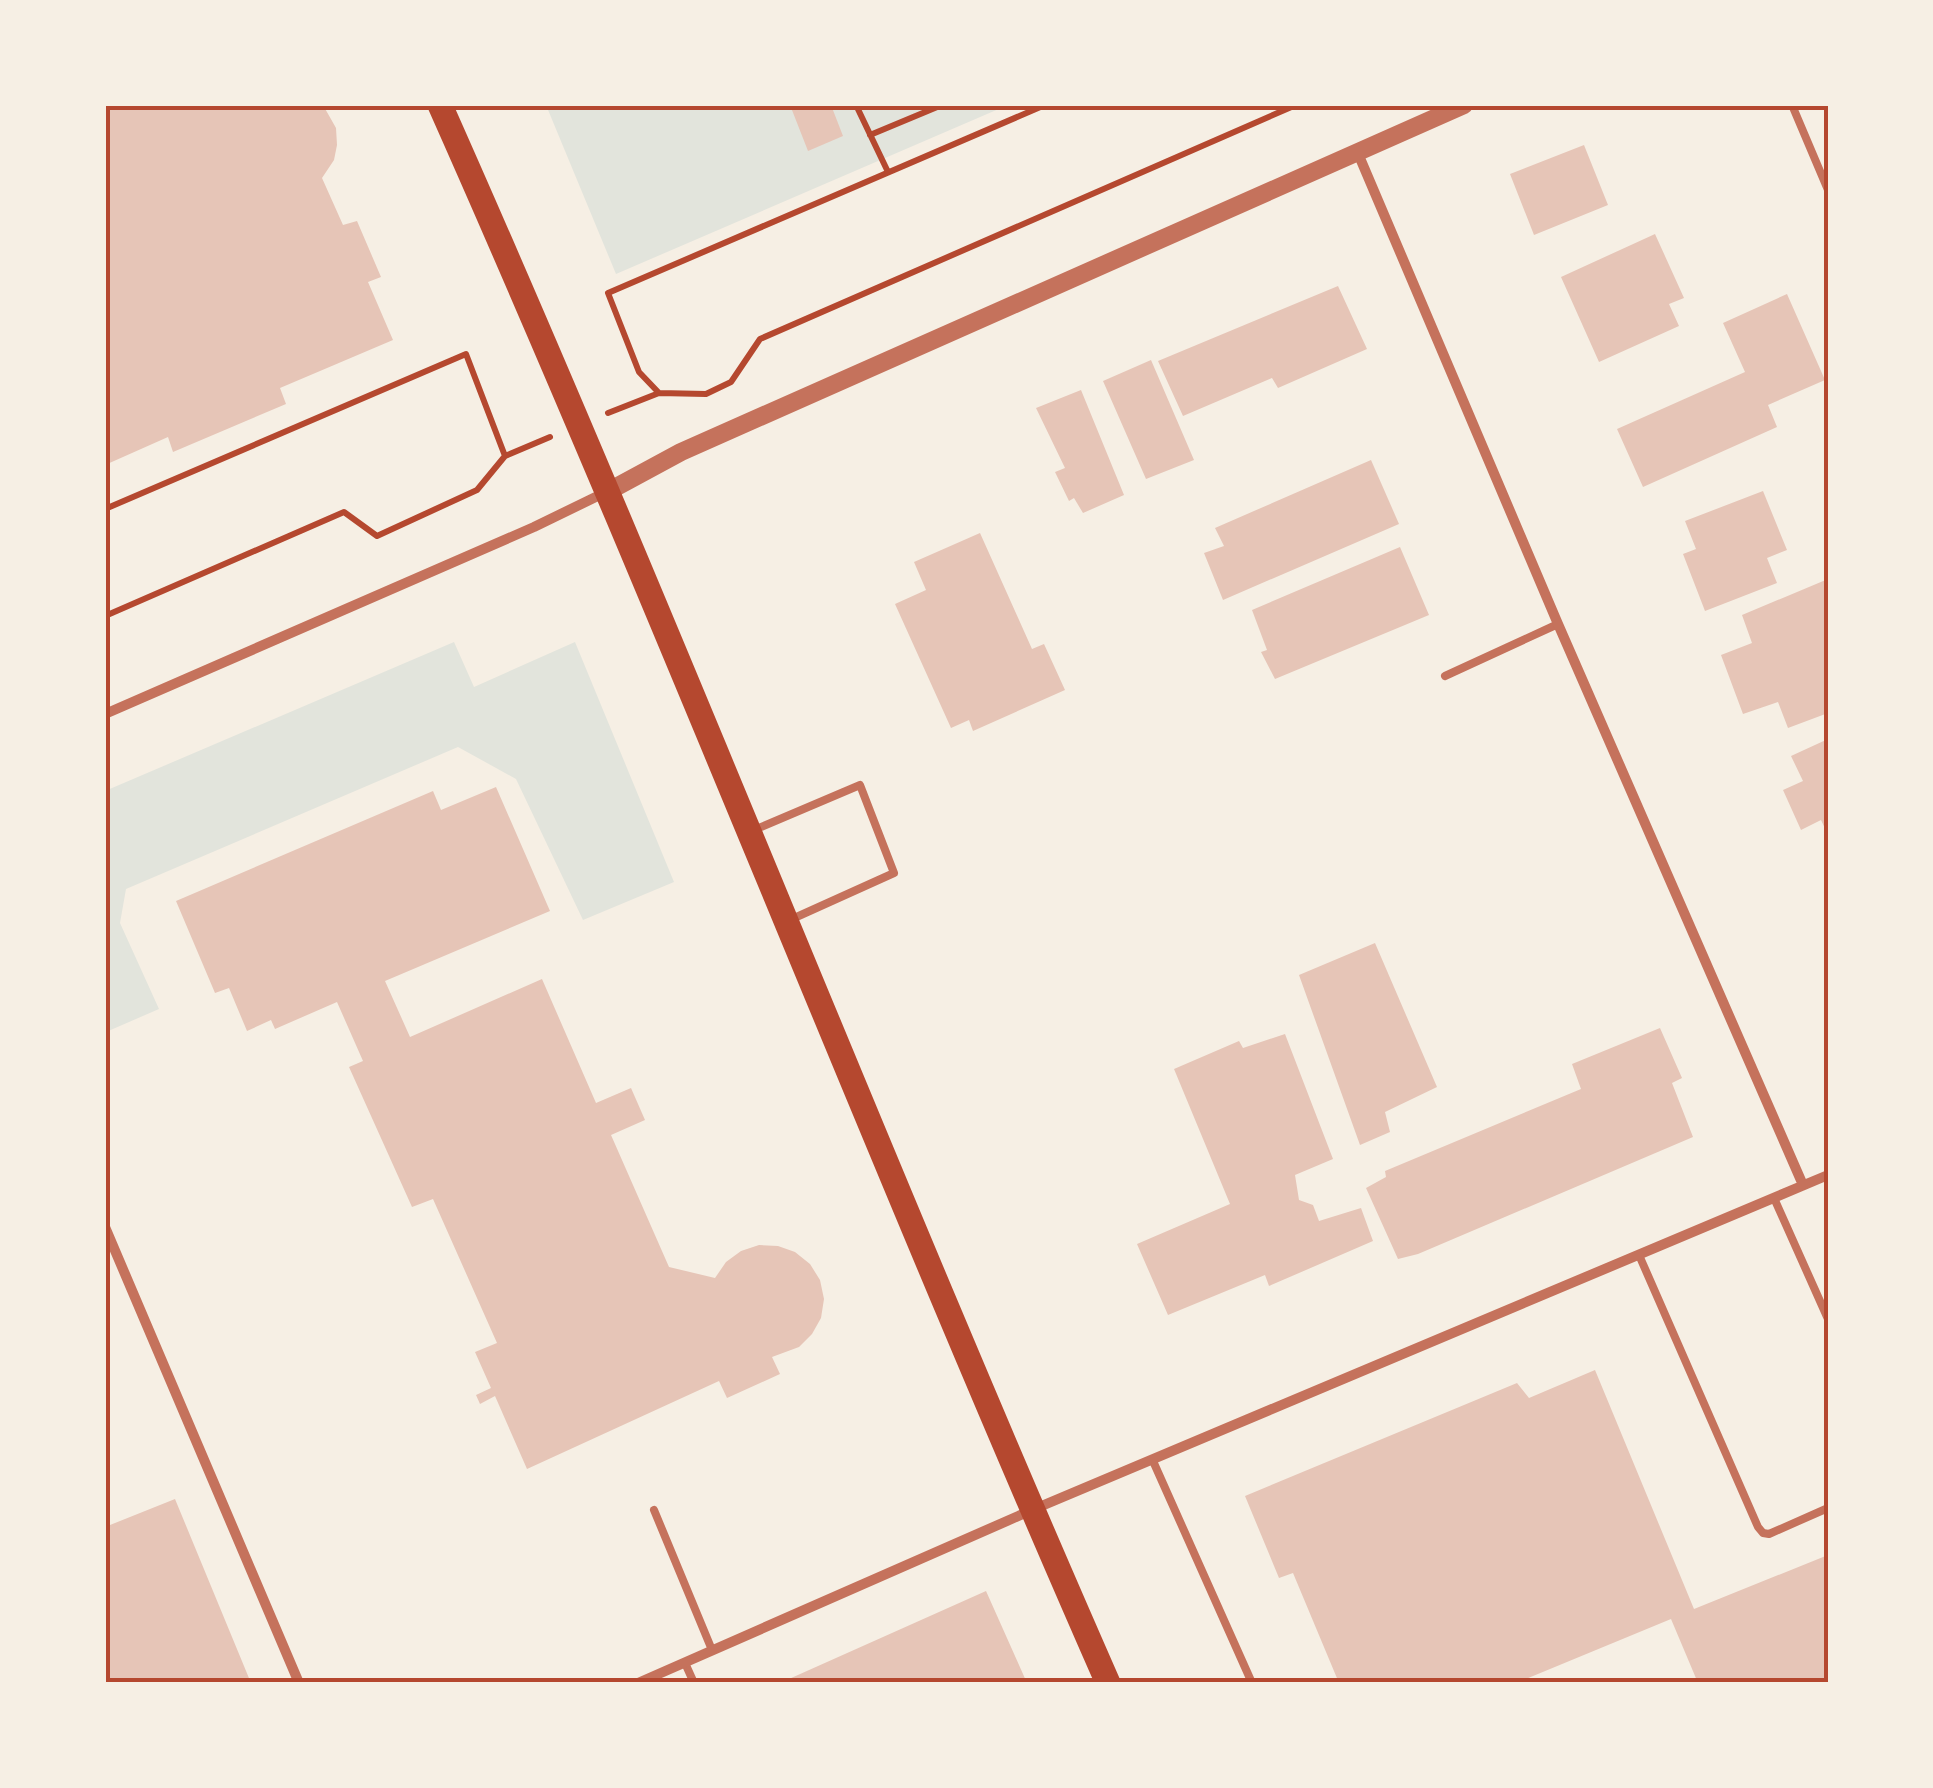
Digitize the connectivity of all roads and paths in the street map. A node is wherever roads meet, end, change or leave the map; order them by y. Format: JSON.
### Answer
{"nodes":[{"id":1,"x":440,"y":105,"type":"edge"},
{"id":2,"x":856,"y":105,"type":"edge"},
{"id":3,"x":942,"y":105,"type":"edge"},
{"id":4,"x":1045,"y":105,"type":"edge"},
{"id":5,"x":1296,"y":105,"type":"edge"},
{"id":6,"x":1464,"y":105,"type":"edge"},
{"id":7,"x":1792,"y":105,"type":"edge"},
{"id":8,"x":870,"y":136,"type":"junction"},
{"id":9,"x":1357,"y":152,"type":"junction"},
{"id":10,"x":888,"y":172,"type":"junction"},
{"id":11,"x":1828,"y":190,"type":"edge"},
{"id":12,"x":606,"y":492,"type":"junction"},
{"id":13,"x":105,"y":509,"type":"edge"},
{"id":14,"x":105,"y":616,"type":"edge"},
{"id":15,"x":1558,"y":624,"type":"junction"},
{"id":16,"x":1445,"y":676,"type":"dead end"},
{"id":17,"x":105,"y":714,"type":"edge"},
{"id":18,"x":751,"y":831,"type":"junction"},
{"id":19,"x":788,"y":920,"type":"junction"},
{"id":20,"x":1828,"y":1175,"type":"edge"},
{"id":21,"x":1803,"y":1186,"type":"junction"},
{"id":22,"x":1774,"y":1198,"type":"junction"},
{"id":23,"x":105,"y":1227,"type":"edge"},
{"id":24,"x":1639,"y":1255,"type":"junction"},
{"id":25,"x":1828,"y":1318,"type":"edge"},
{"id":26,"x":1153,"y":1460,"type":"junction"},
{"id":27,"x":1828,"y":1508,"type":"edge"},
{"id":28,"x":654,"y":1510,"type":"dead end"},
{"id":29,"x":1032,"y":1510,"type":"junction"},
{"id":30,"x":712,"y":1650,"type":"junction"},
{"id":31,"x":685,"y":1663,"type":"junction"},
{"id":32,"x":299,"y":1683,"type":"edge"},
{"id":33,"x":638,"y":1683,"type":"edge"},
{"id":34,"x":694,"y":1683,"type":"edge"},
{"id":35,"x":1108,"y":1683,"type":"edge"},
{"id":36,"x":1252,"y":1683,"type":"edge"}],
"edges":[{"from":1,"to":12,"type":"main road"},
{"from":2,"to":8,"type":"path"},
{"from":3,"to":8,"type":"path"},
{"from":4,"to":10,"type":"path"},
{"from":5,"to":10,"type":"path"},
{"from":6,"to":9,"type":"street"},
{"from":7,"to":11,"type":"lane"},
{"from":8,"to":10,"type":"path"},
{"from":9,"to":12,"type":"street"},
{"from":9,"to":15,"type":"street"},
{"from":12,"to":17,"type":"street"},
{"from":12,"to":18,"type":"main road"},
{"from":13,"to":14,"type":"path"},
{"from":15,"to":16,"type":"lane"},
{"from":15,"to":21,"type":"street"},
{"from":18,"to":19,"type":"main road"},
{"from":18,"to":19,"type":"lane"},
{"from":19,"to":29,"type":"main road"},
{"from":20,"to":21,"type":"street"},
{"from":21,"to":22,"type":"street"},
{"from":22,"to":24,"type":"street"},
{"from":22,"to":25,"type":"lane"},
{"from":23,"to":32,"type":"street"},
{"from":24,"to":26,"type":"street"},
{"from":24,"to":27,"type":"lane"},
{"from":26,"to":29,"type":"street"},
{"from":26,"to":36,"type":"lane"},
{"from":28,"to":30,"type":"lane"},
{"from":29,"to":30,"type":"street"},
{"from":29,"to":35,"type":"main road"},
{"from":30,"to":31,"type":"street"},
{"from":31,"to":33,"type":"street"},
{"from":31,"to":34,"type":"lane"}]}
